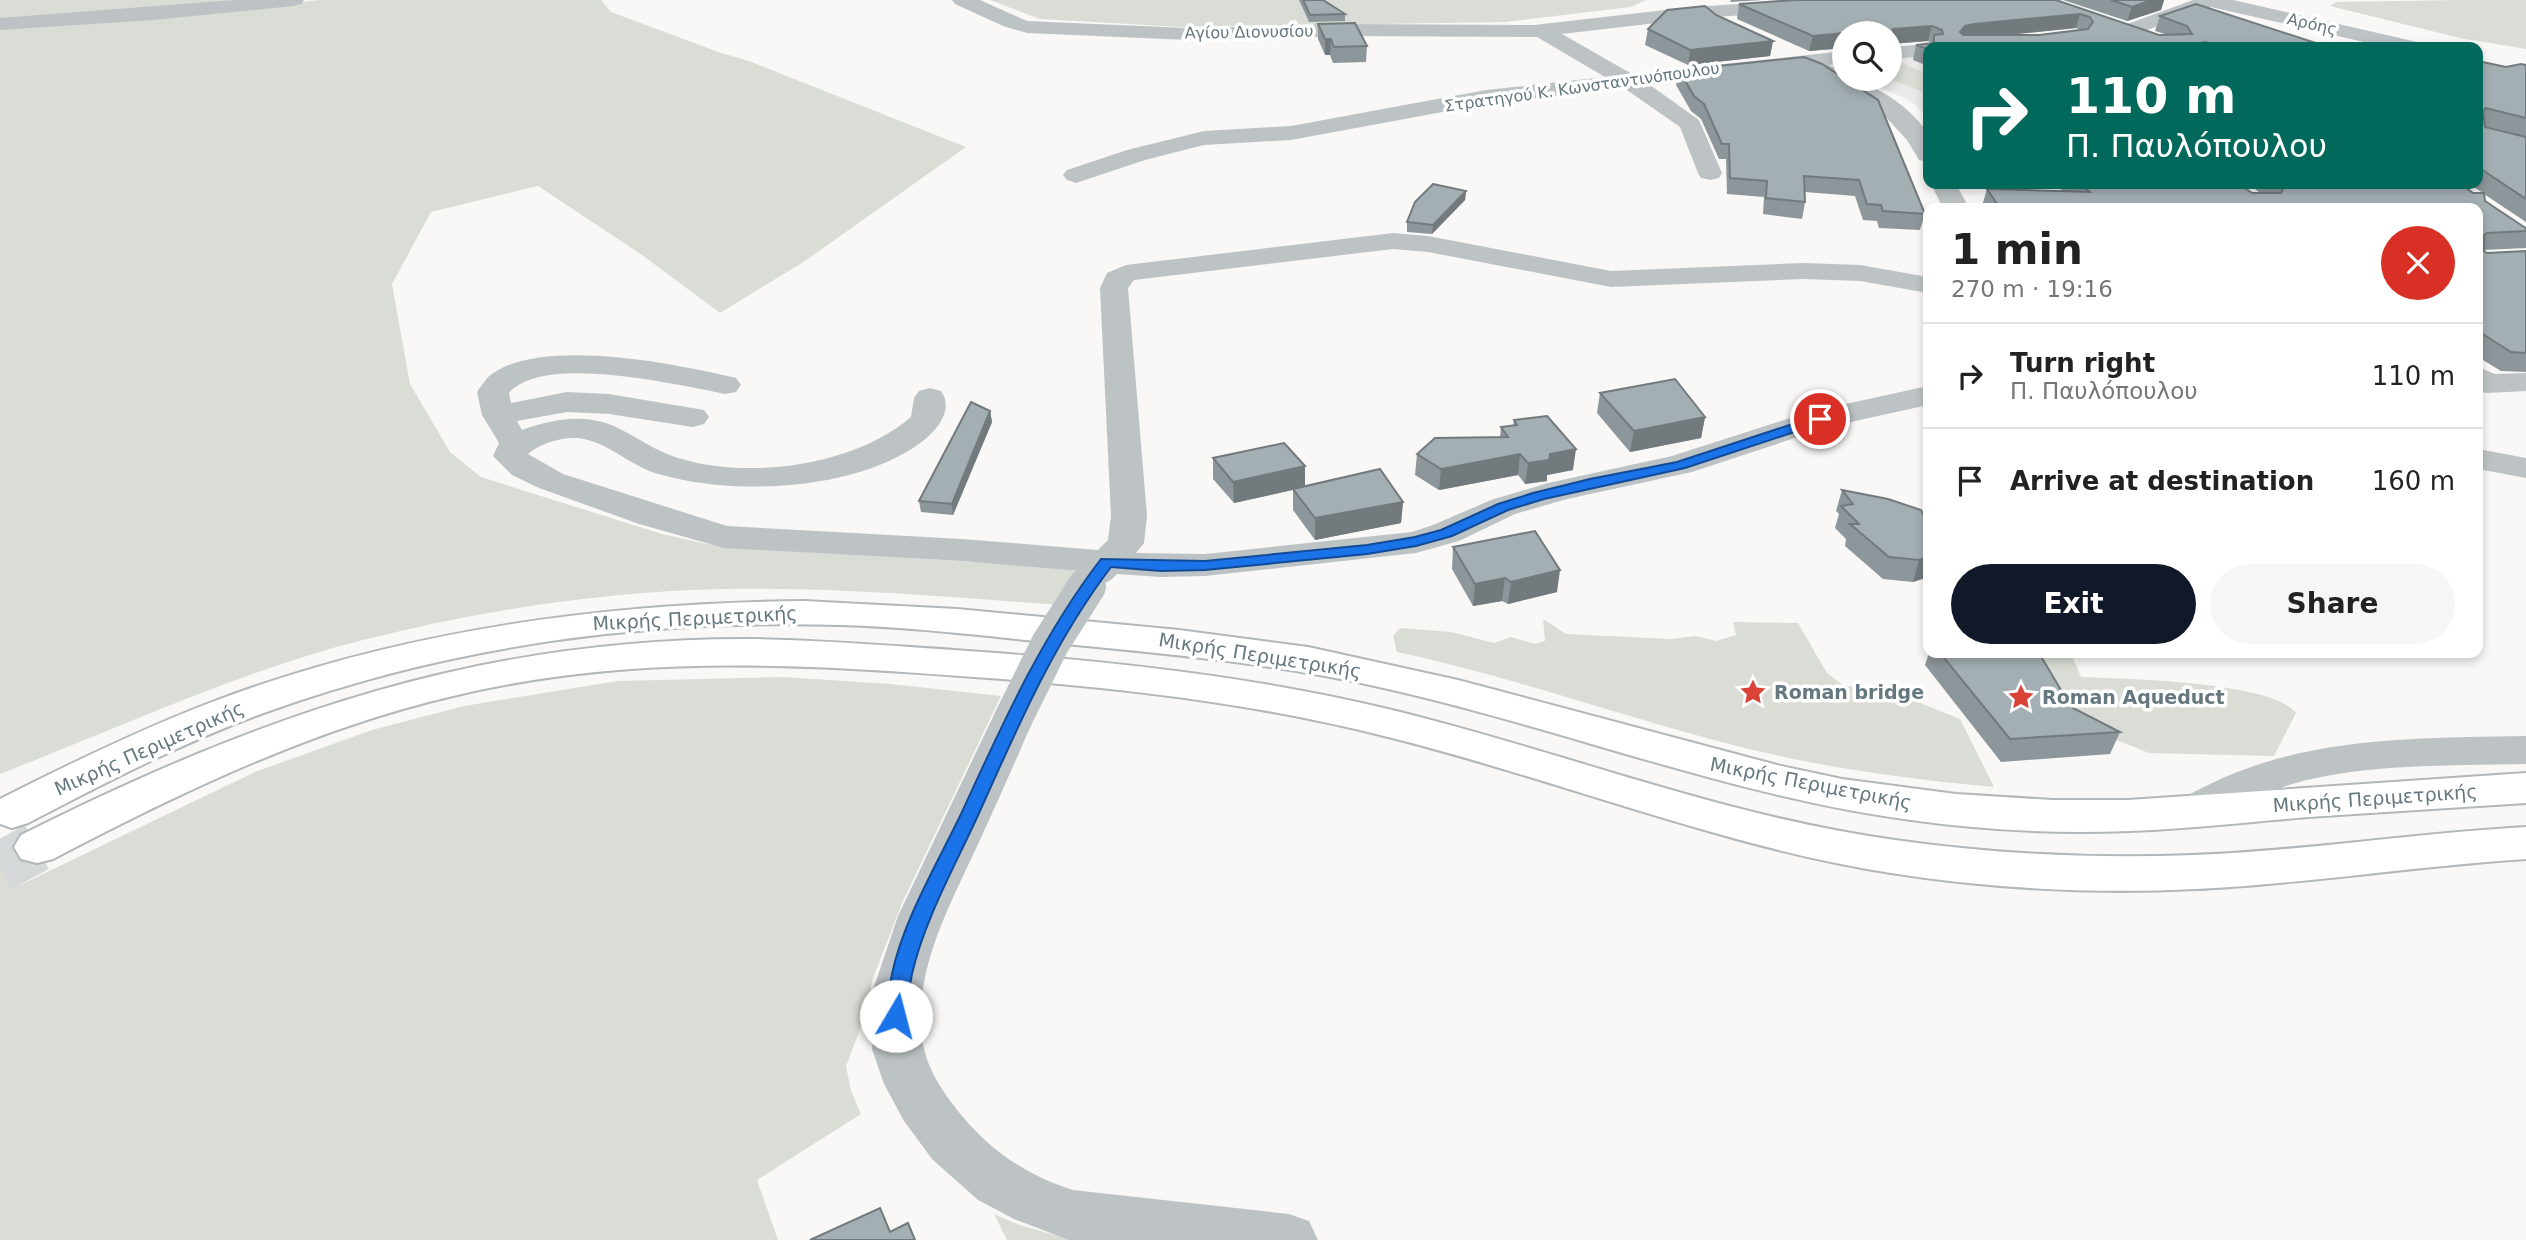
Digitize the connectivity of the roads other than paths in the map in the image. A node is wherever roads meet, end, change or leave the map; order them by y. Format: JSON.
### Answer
{"nodes":[{"id":1,"x":294,"y":0,"type":"edge"},
{"id":2,"x":962,"y":0,"type":"edge"},
{"id":3,"x":2209,"y":0,"type":"edge"},
{"id":4,"x":2217,"y":0,"type":"edge"},
{"id":5,"x":1712,"y":6,"type":"edge"},
{"id":6,"x":1809,"y":6,"type":"edge"},
{"id":7,"x":0,"y":24,"type":"edge"},
{"id":8,"x":1542,"y":31,"type":"junction"},
{"id":9,"x":1743,"y":34,"type":"edge"},
{"id":10,"x":2161,"y":42,"type":"edge"},
{"id":11,"x":2391,"y":42,"type":"edge"},
{"id":12,"x":1766,"y":44,"type":"edge"},
{"id":13,"x":1923,"y":51,"type":"edge"},
{"id":14,"x":1902,"y":53,"type":"edge"},
{"id":15,"x":1832,"y":58,"type":"edge"},
{"id":16,"x":1800,"y":61,"type":"junction"},
{"id":17,"x":1628,"y":80,"type":"junction"},
{"id":18,"x":1923,"y":147,"type":"edge"},
{"id":19,"x":1710,"y":173,"type":"dead end"},
{"id":20,"x":1076,"y":175,"type":"dead end"},
{"id":21,"x":1923,"y":284,"type":"edge"},
{"id":22,"x":2483,"y":380,"type":"edge"},
{"id":23,"x":2483,"y":381,"type":"edge"},
{"id":24,"x":2526,"y":383,"type":"edge"},
{"id":25,"x":725,"y":385,"type":"dead end"},
{"id":26,"x":2526,"y":395,"type":"edge"},
{"id":27,"x":1923,"y":397,"type":"edge"},
{"id":28,"x":930,"y":398,"type":"dead end"},
{"id":29,"x":498,"y":415,"type":"junction"},
{"id":30,"x":693,"y":417,"type":"dead end"},
{"id":31,"x":514,"y":446,"type":"junction"},
{"id":32,"x":2483,"y":460,"type":"edge"},
{"id":33,"x":2526,"y":468,"type":"edge"},
{"id":34,"x":1097,"y":574,"type":"junction"},
{"id":35,"x":2526,"y":750,"type":"edge"},
{"id":36,"x":2526,"y":788,"type":"edge"},
{"id":37,"x":2194,"y":811,"type":"junction"},
{"id":38,"x":12,"y":812,"type":"tunnel mouth"},
{"id":39,"x":2526,"y":843,"type":"edge"},
{"id":40,"x":37,"y":847,"type":"tunnel mouth"},
{"id":41,"x":1289,"y":1240,"type":"edge"}],
"edges":[{"from":1,"to":7,"type":"street"},
{"from":2,"to":8,"type":"street","name":"Αγίου Διονυσίου"},
{"from":3,"to":4,"type":"street"},
{"from":3,"to":10,"type":"street"},
{"from":3,"to":11,"type":"street","name":"Αρόης"},
{"from":5,"to":6,"type":"street","name":"Αγίου Διονυσίου"},
{"from":5,"to":8,"type":"street","name":"Αγίου Διονυσίου"},
{"from":5,"to":9,"type":"street"},
{"from":8,"to":17,"type":"street"},
{"from":12,"to":16,"type":"street"},
{"from":13,"to":14,"type":"street"},
{"from":15,"to":16,"type":"street","name":"Στρατηγού Κ. Κωνσταντινόπουλου"},
{"from":16,"to":17,"type":"street","name":"Στρατηγού Κ. Κωνσταντινόπουλου"},
{"from":16,"to":18,"type":"street"},
{"from":17,"to":19,"type":"street"},
{"from":17,"to":20,"type":"street","name":"Στρατηγού Κ. Κωνσταντινόπουλου"},
{"from":21,"to":34,"type":"street"},
{"from":22,"to":24,"type":"street"},
{"from":23,"to":26,"type":"street"},
{"from":25,"to":29,"type":"street"},
{"from":27,"to":34,"type":"street"},
{"from":28,"to":31,"type":"street"},
{"from":29,"to":30,"type":"street"},
{"from":29,"to":31,"type":"street"},
{"from":31,"to":34,"type":"street"},
{"from":32,"to":33,"type":"street"},
{"from":34,"to":41,"type":"street","bridge":true},
{"from":35,"to":37,"type":"street"},
{"from":36,"to":37,"type":"main road","name":"Μικρής Περιμετρικής"},
{"from":37,"to":38,"type":"main road","name":"Μικρής Περιμετρικής"},
{"from":39,"to":40,"type":"main road","name":"Μικρής Περιμετρικής"}]}
